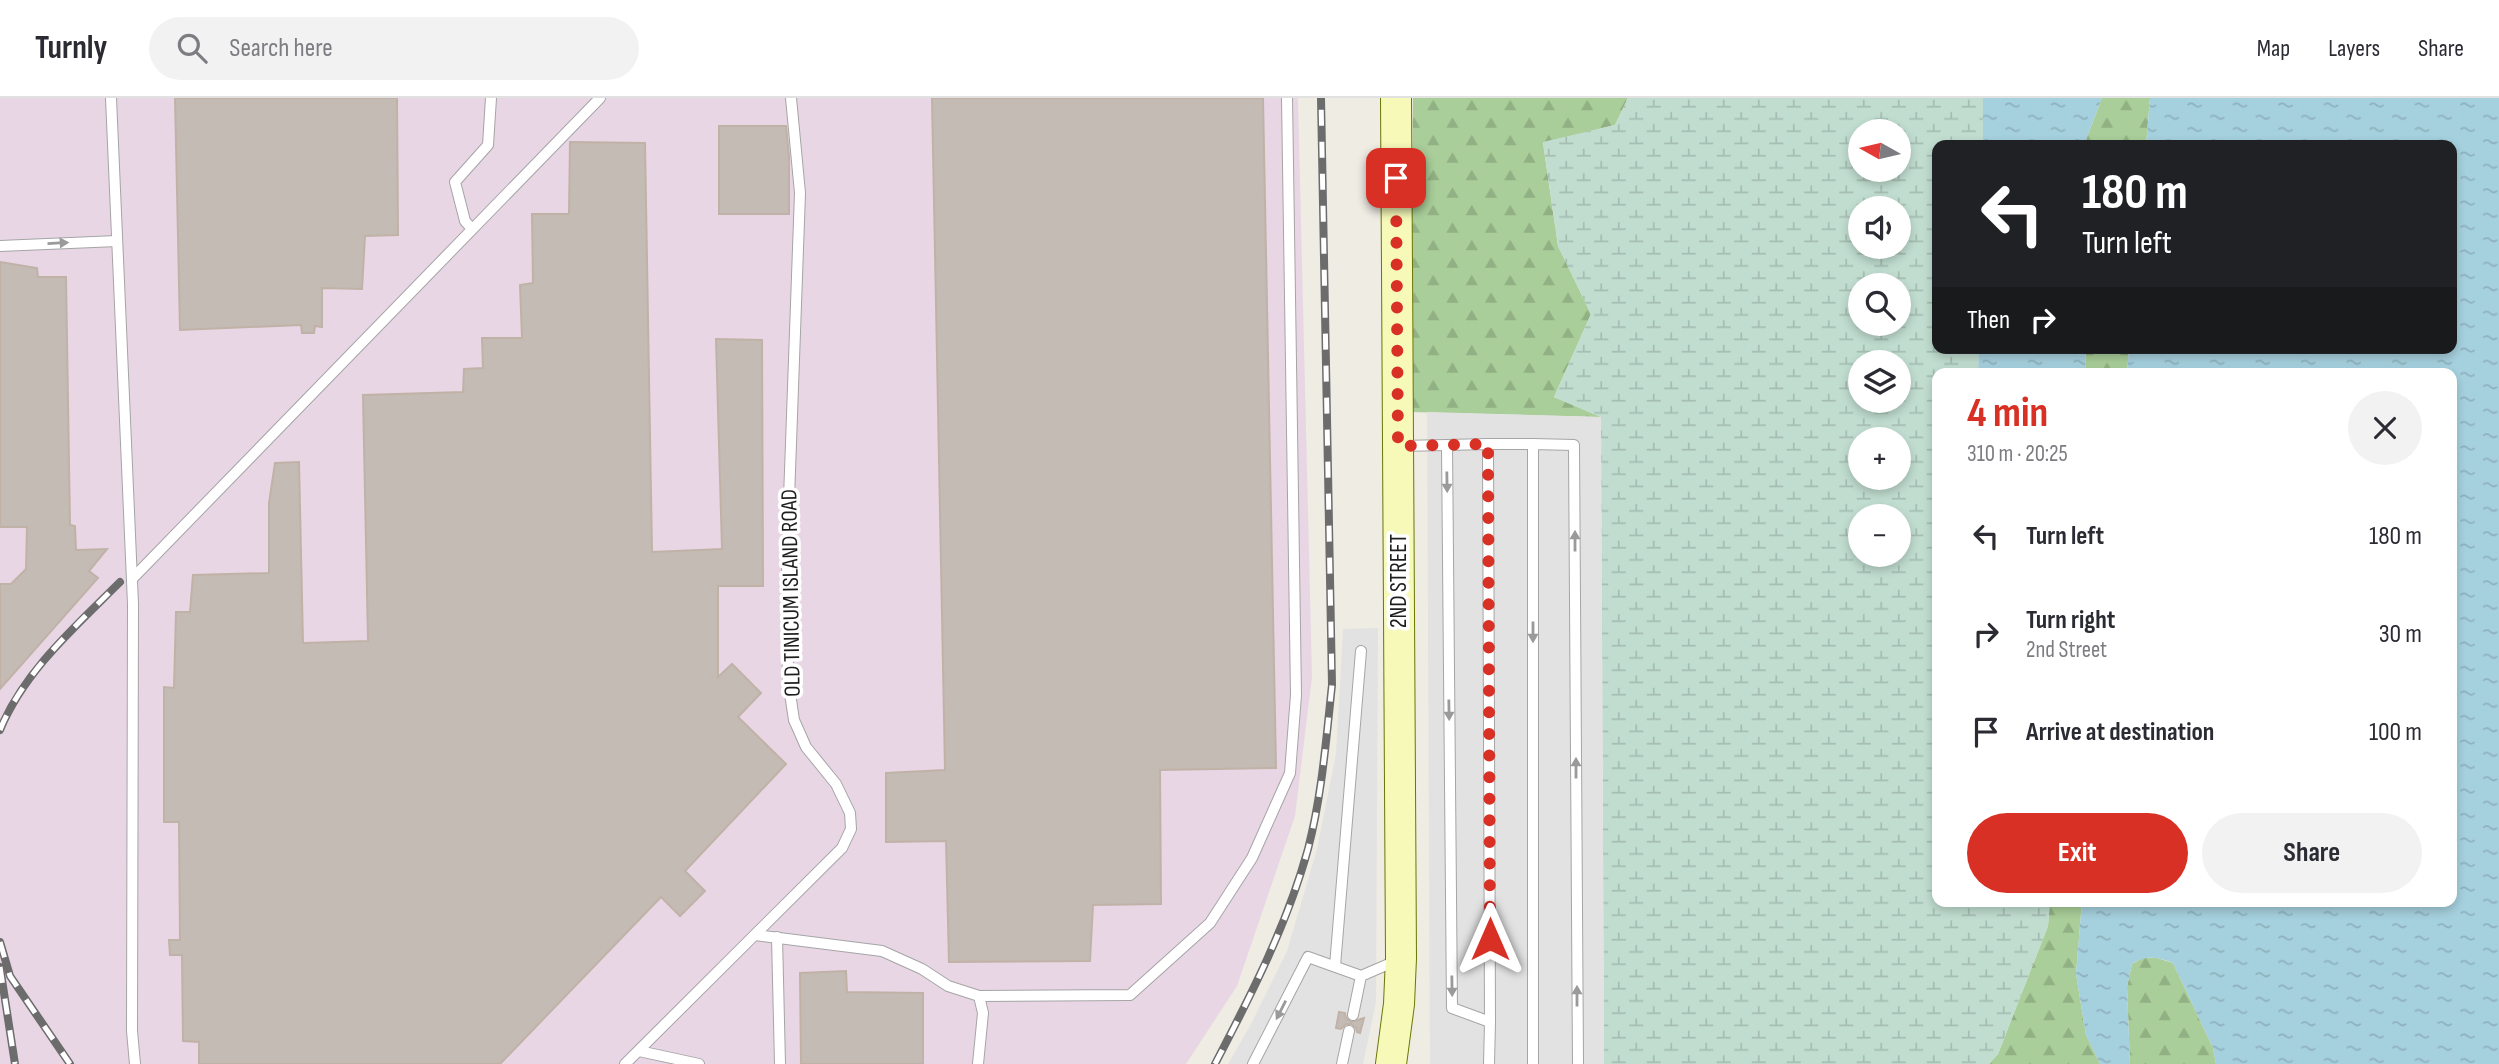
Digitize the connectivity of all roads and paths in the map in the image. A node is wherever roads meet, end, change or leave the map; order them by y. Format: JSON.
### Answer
{"nodes":[{"id":1,"x":111,"y":98,"type":"edge"},
{"id":2,"x":491,"y":98,"type":"edge"},
{"id":3,"x":600,"y":98,"type":"edge"},
{"id":4,"x":792,"y":98,"type":"edge"},
{"id":5,"x":1287,"y":98,"type":"edge"},
{"id":6,"x":1396,"y":98,"type":"edge"},
{"id":7,"x":472,"y":229,"type":"junction"},
{"id":8,"x":117,"y":240,"type":"junction"},
{"id":9,"x":0,"y":246,"type":"edge"},
{"id":10,"x":1488,"y":444,"type":"junction"},
{"id":11,"x":1533,"y":444,"type":"junction"},
{"id":12,"x":1447,"y":445,"type":"junction"},
{"id":13,"x":1398,"y":446,"type":"junction"},
{"id":14,"x":132,"y":579,"type":"junction"},
{"id":15,"x":1361,"y":651,"type":"dead end"},
{"id":16,"x":755,"y":934,"type":"junction"},
{"id":17,"x":777,"y":937,"type":"junction"},
{"id":18,"x":1401,"y":958,"type":"junction"},
{"id":19,"x":1335,"y":966,"type":"junction"},
{"id":20,"x":1362,"y":976,"type":"junction"},
{"id":21,"x":979,"y":996,"type":"junction"},
{"id":22,"x":1353,"y":1015,"type":"dead end"},
{"id":23,"x":1490,"y":1022,"type":"junction"},
{"id":24,"x":1349,"y":1031,"type":"dead end"},
{"id":25,"x":639,"y":1051,"type":"junction"},
{"id":26,"x":135,"y":1064,"type":"edge"},
{"id":27,"x":625,"y":1064,"type":"edge"},
{"id":28,"x":699,"y":1064,"type":"edge"},
{"id":29,"x":780,"y":1064,"type":"edge"},
{"id":30,"x":978,"y":1064,"type":"edge"},
{"id":31,"x":1253,"y":1064,"type":"edge"},
{"id":32,"x":1342,"y":1064,"type":"edge"},
{"id":33,"x":1391,"y":1064,"type":"edge"},
{"id":34,"x":1489,"y":1064,"type":"edge"},
{"id":35,"x":1533,"y":1064,"type":"edge"},
{"id":36,"x":1578,"y":1064,"type":"edge"}],
"edges":[{"from":1,"to":8,"type":"lane"},
{"from":2,"to":7,"type":"lane"},
{"from":3,"to":7,"type":"lane"},
{"from":4,"to":16,"type":"lane","name":"OLD TINICUM ISLAND ROAD"},
{"from":5,"to":21,"type":"lane"},
{"from":6,"to":13,"type":"street","name":"2ND STREET"},
{"from":7,"to":14,"type":"lane"},
{"from":9,"to":8,"type":"lane","one_way":true},
{"from":8,"to":14,"type":"lane"},
{"from":10,"to":11,"type":"lane"},
{"from":10,"to":12,"type":"lane"},
{"from":10,"to":23,"type":"lane"},
{"from":11,"to":35,"type":"lane","one_way":true},
{"from":36,"to":11,"type":"lane","one_way":true},
{"from":12,"to":13,"type":"lane"},
{"from":12,"to":23,"type":"lane","one_way":true},
{"from":13,"to":18,"type":"street","name":"2ND STREET"},
{"from":14,"to":26,"type":"lane"},
{"from":15,"to":19,"type":"lane"},
{"from":16,"to":17,"type":"lane"},
{"from":16,"to":25,"type":"lane","name":"OLD TINICUM ISLAND ROAD"},
{"from":17,"to":21,"type":"lane"},
{"from":17,"to":29,"type":"lane"},
{"from":18,"to":20,"type":"lane"},
{"from":18,"to":33,"type":"street","name":"2ND STREET"},
{"from":19,"to":20,"type":"lane"},
{"from":19,"to":31,"type":"lane","one_way":true},
{"from":20,"to":22,"type":"lane"},
{"from":21,"to":30,"type":"lane"},
{"from":23,"to":34,"type":"lane"},
{"from":24,"to":32,"type":"lane"},
{"from":25,"to":27,"type":"lane","name":"OLD TINICUM ISLAND ROAD"},
{"from":25,"to":28,"type":"lane"}]}
